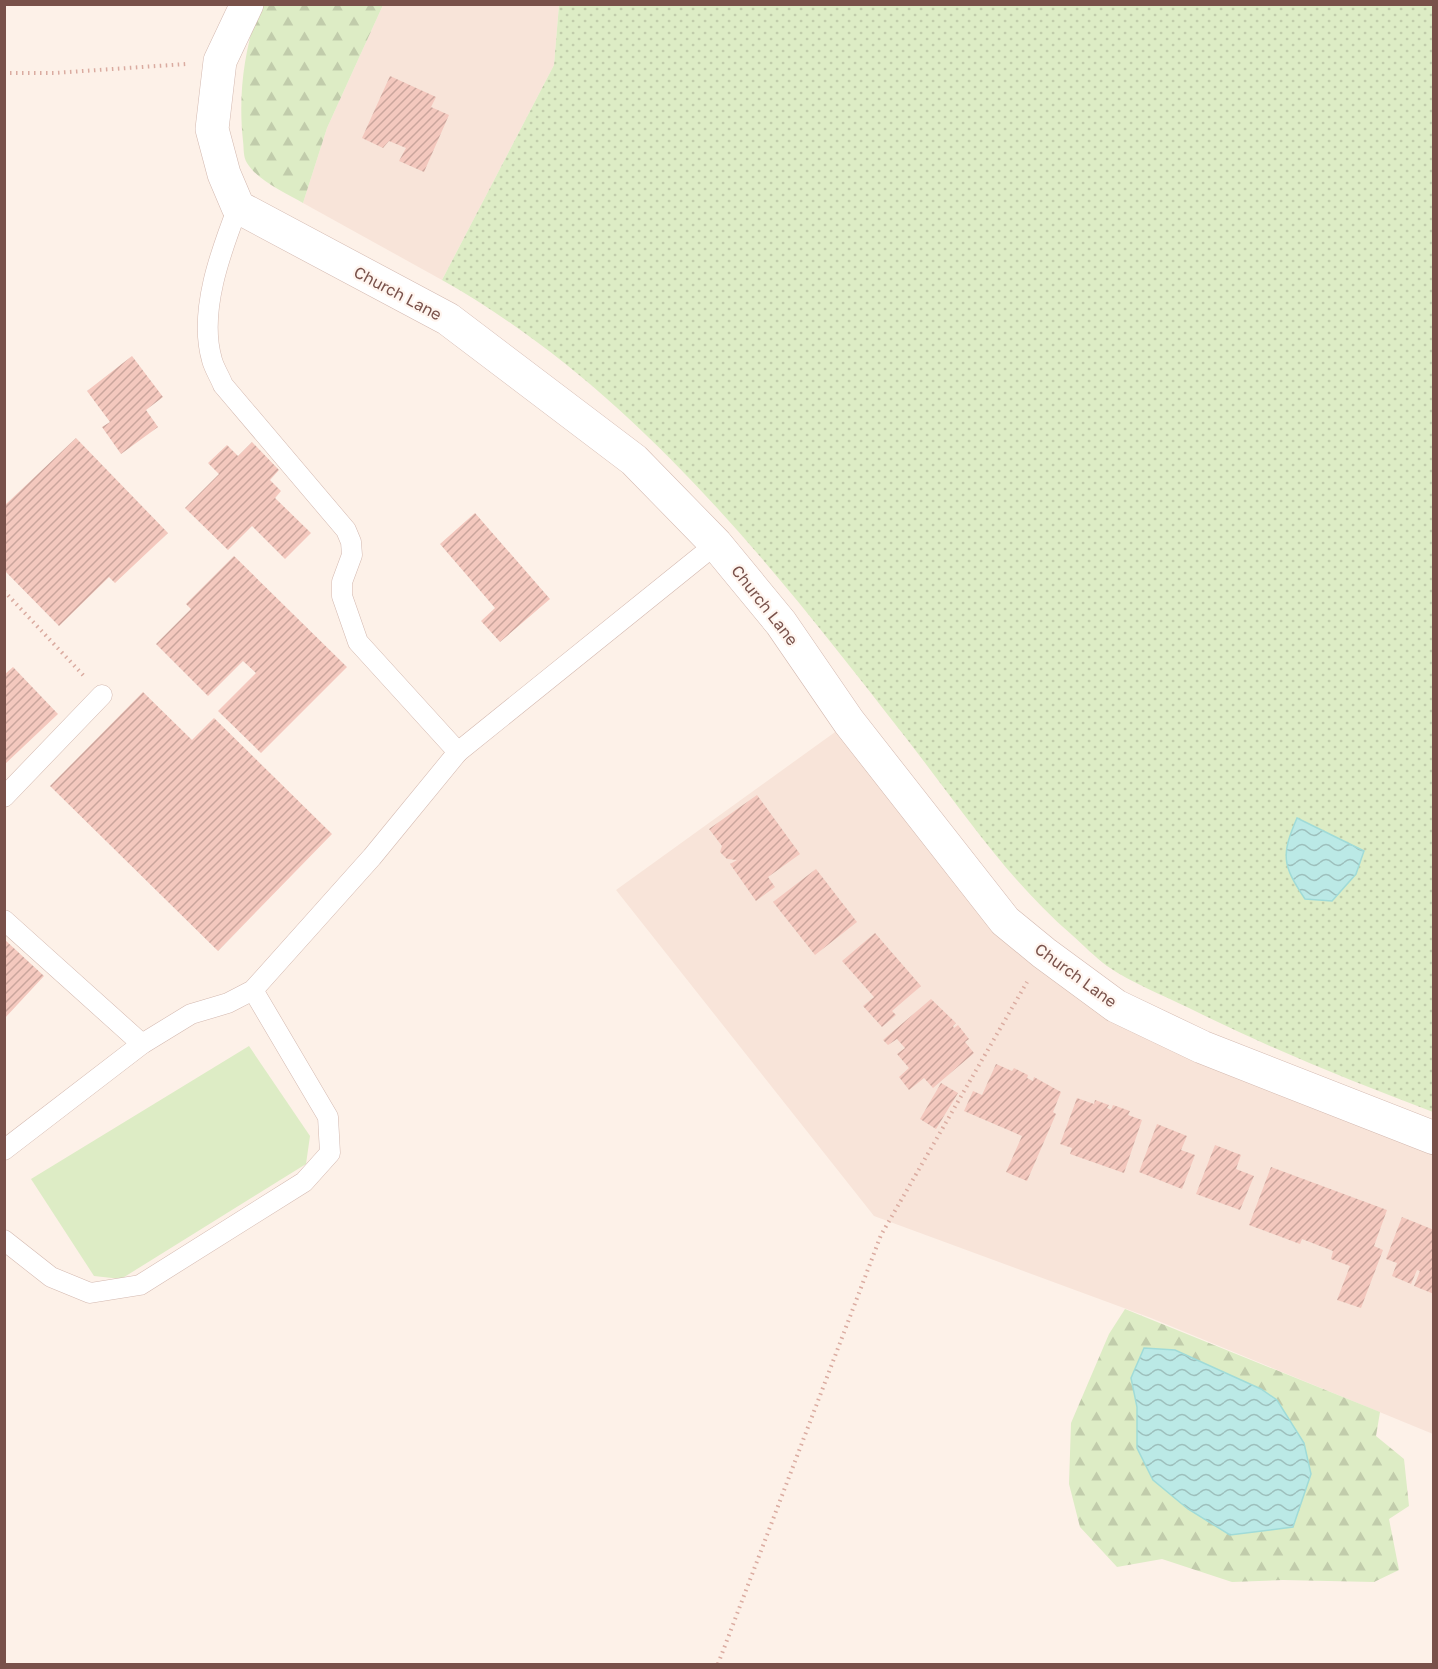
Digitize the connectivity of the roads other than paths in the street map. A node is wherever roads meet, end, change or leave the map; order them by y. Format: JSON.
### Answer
{"nodes":[{"id":1,"x":248,"y":4,"type":"edge"},
{"id":2,"x":238,"y":207,"type":"junction"},
{"id":3,"x":716,"y":544,"type":"junction"},
{"id":4,"x":102,"y":695,"type":"road end"},
{"id":5,"x":458,"y":752,"type":"junction"},
{"id":6,"x":4,"y":797,"type":"edge"},
{"id":7,"x":4,"y":920,"type":"edge"},
{"id":8,"x":253,"y":990,"type":"junction"},
{"id":9,"x":142,"y":1044,"type":"junction"},
{"id":10,"x":1434,"y":1138,"type":"edge"},
{"id":11,"x":4,"y":1150,"type":"edge"},
{"id":12,"x":4,"y":1240,"type":"edge"}],
"edges":[{"from":1,"to":2,"type":"street"},
{"from":2,"to":3,"type":"street","name":"Church Lane"},
{"from":2,"to":5,"type":"lane"},
{"from":3,"to":5,"type":"lane"},
{"from":3,"to":10,"type":"street","name":"Church Lane"},
{"from":4,"to":6,"type":"lane"},
{"from":5,"to":8,"type":"lane"},
{"from":7,"to":9,"type":"lane"},
{"from":8,"to":9,"type":"lane"},
{"from":8,"to":12,"type":"lane"},
{"from":9,"to":11,"type":"lane"}]}
